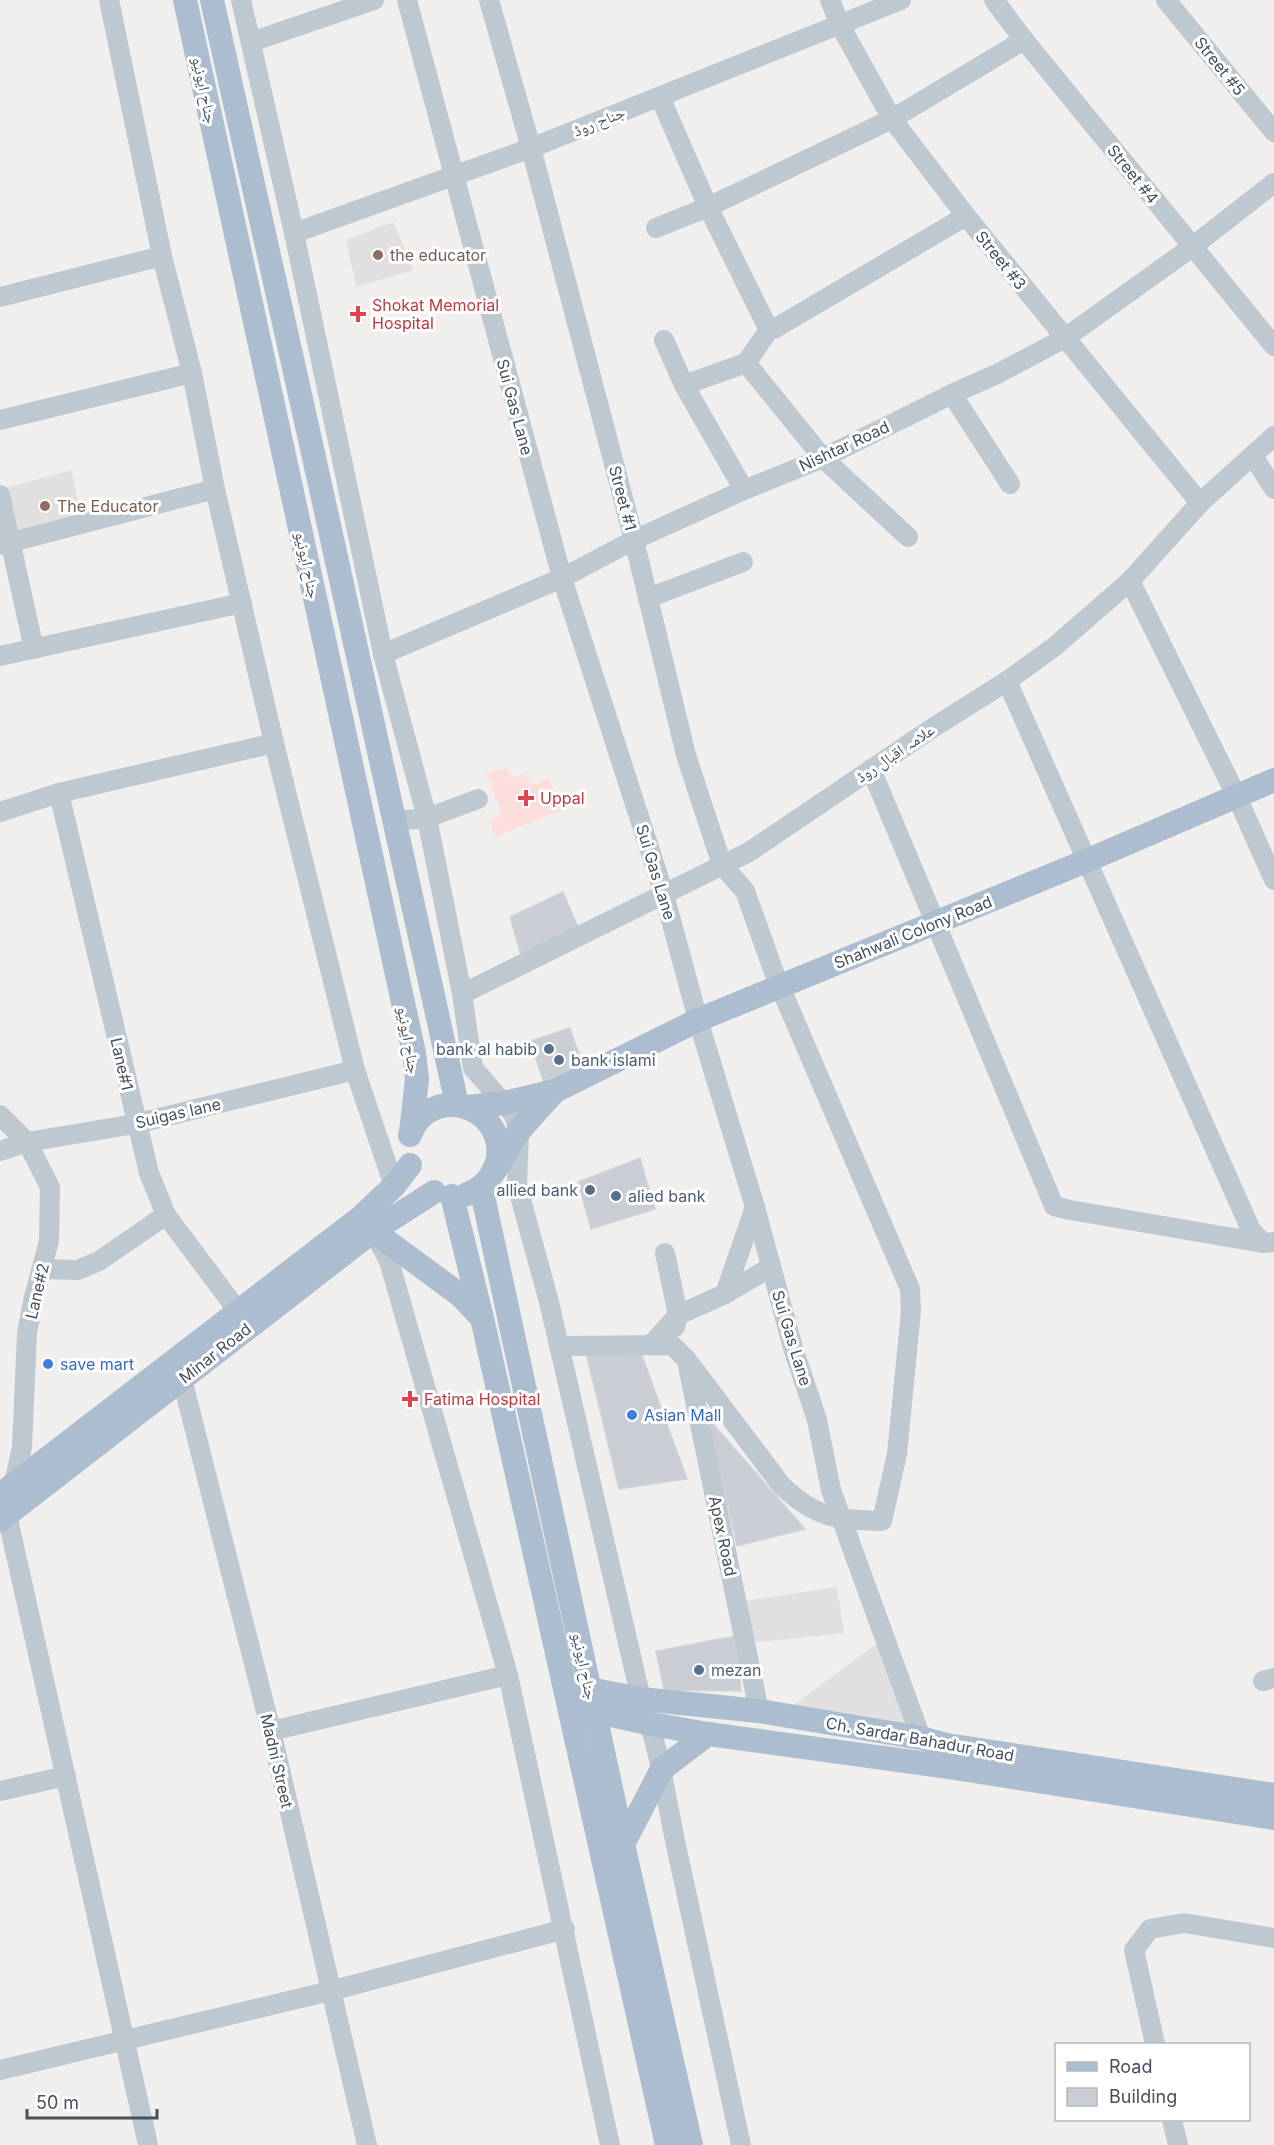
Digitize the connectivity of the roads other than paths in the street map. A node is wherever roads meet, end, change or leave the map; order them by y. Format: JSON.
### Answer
{"nodes":[{"id":1,"x":109,"y":0,"type":"edge"},
{"id":2,"x":185,"y":0,"type":"edge"},
{"id":3,"x":212,"y":0,"type":"edge"},
{"id":4,"x":241,"y":0,"type":"edge"},
{"id":5,"x":374,"y":0,"type":"edge"},
{"id":6,"x":406,"y":0,"type":"edge"},
{"id":7,"x":489,"y":0,"type":"edge"},
{"id":8,"x":830,"y":0,"type":"edge"},
{"id":9,"x":901,"y":0,"type":"edge"},
{"id":10,"x":994,"y":0,"type":"edge"},
{"id":11,"x":1166,"y":0,"type":"edge"},
{"id":12,"x":840,"y":25,"type":"junction"},
{"id":13,"x":1024,"y":40,"type":"junction"},
{"id":14,"x":251,"y":42,"type":"junction"},
{"id":15,"x":660,"y":97,"type":"junction"},
{"id":16,"x":892,"y":119,"type":"junction"},
{"id":17,"x":1274,"y":132,"type":"edge"},
{"id":18,"x":531,"y":148,"type":"junction"},
{"id":19,"x":453,"y":177,"type":"junction"},
{"id":20,"x":1274,"y":183,"type":"edge"},
{"id":21,"x":708,"y":207,"type":"junction"},
{"id":22,"x":966,"y":216,"type":"junction"},
{"id":23,"x":656,"y":228,"type":"dead end"},
{"id":24,"x":294,"y":233,"type":"junction"},
{"id":25,"x":1192,"y":246,"type":"junction"},
{"id":26,"x":162,"y":256,"type":"junction"},
{"id":27,"x":0,"y":297,"type":"edge"},
{"id":28,"x":769,"y":330,"type":"junction"},
{"id":29,"x":1065,"y":338,"type":"junction"},
{"id":30,"x":664,"y":340,"type":"dead end"},
{"id":31,"x":1274,"y":346,"type":"edge"},
{"id":32,"x":746,"y":363,"type":"junction"},
{"id":33,"x":192,"y":373,"type":"junction"},
{"id":34,"x":684,"y":385,"type":"junction"},
{"id":35,"x":952,"y":394,"type":"junction"},
{"id":36,"x":0,"y":420,"type":"edge"},
{"id":37,"x":1274,"y":436,"type":"edge"},
{"id":38,"x":1253,"y":456,"type":"junction"},
{"id":39,"x":823,"y":458,"type":"junction"},
{"id":40,"x":346,"y":478,"type":"junction"},
{"id":41,"x":1010,"y":484,"type":"dead end"},
{"id":42,"x":319,"y":486,"type":"junction"},
{"id":43,"x":1274,"y":488,"type":"edge"},
{"id":44,"x":215,"y":489,"type":"junction"},
{"id":45,"x":744,"y":490,"type":"junction"},
{"id":46,"x":0,"y":495,"type":"edge"},
{"id":47,"x":1200,"y":503,"type":"junction"},
{"id":48,"x":908,"y":537,"type":"dead end"},
{"id":49,"x":634,"y":540,"type":"junction"},
{"id":50,"x":5,"y":544,"type":"edge"},
{"id":51,"x":742,"y":562,"type":"dead end"},
{"id":52,"x":562,"y":578,"type":"junction"},
{"id":53,"x":1130,"y":581,"type":"junction"},
{"id":54,"x":648,"y":598,"type":"junction"},
{"id":55,"x":242,"y":603,"type":"junction"},
{"id":56,"x":34,"y":649,"type":"junction"},
{"id":57,"x":383,"y":654,"type":"junction"},
{"id":58,"x":0,"y":656,"type":"edge"},
{"id":59,"x":1007,"y":681,"type":"junction"},
{"id":60,"x":274,"y":743,"type":"junction"},
{"id":61,"x":871,"y":769,"type":"junction"},
{"id":62,"x":1274,"y":780,"type":"edge"},
{"id":63,"x":59,"y":793,"type":"junction"},
{"id":64,"x":1236,"y":795,"type":"junction"},
{"id":65,"x":478,"y":799,"type":"dead end"},
{"id":66,"x":0,"y":812,"type":"edge"},
{"id":67,"x":427,"y":818,"type":"junction"},
{"id":68,"x":396,"y":821,"type":"junction"},
{"id":69,"x":1086,"y":861,"type":"junction"},
{"id":70,"x":722,"y":864,"type":"junction"},
{"id":71,"x":1274,"y":880,"type":"edge"},
{"id":72,"x":663,"y":894,"type":"junction"},
{"id":73,"x":936,"y":922,"type":"junction"},
{"id":74,"x":779,"y":985,"type":"junction"},
{"id":75,"x":462,"y":994,"type":"junction"},
{"id":76,"x":698,"y":1020,"type":"junction"},
{"id":77,"x":355,"y":1070,"type":"junction"},
{"id":78,"x":555,"y":1091,"type":"junction"},
{"id":79,"x":504,"y":1103,"type":"junction"},
{"id":80,"x":463,"y":1106,"type":"junction"},
{"id":81,"x":0,"y":1115,"type":"edge"},
{"id":82,"x":135,"y":1124,"type":"junction"},
{"id":83,"x":411,"y":1132,"type":"junction"},
{"id":84,"x":519,"y":1132,"type":"junction"},
{"id":85,"x":27,"y":1142,"type":"junction"},
{"id":86,"x":0,"y":1151,"type":"edge"},
{"id":87,"x":410,"y":1165,"type":"junction"},
{"id":88,"x":485,"y":1183,"type":"junction"},
{"id":89,"x":394,"y":1186,"type":"junction"},
{"id":90,"x":443,"y":1194,"type":"junction"},
{"id":91,"x":755,"y":1207,"type":"junction"},
{"id":92,"x":166,"y":1215,"type":"junction"},
{"id":93,"x":373,"y":1231,"type":"junction"},
{"id":94,"x":1268,"y":1242,"type":"edge"},
{"id":95,"x":665,"y":1253,"type":"dead end"},
{"id":96,"x":771,"y":1267,"type":"junction"},
{"id":97,"x":42,"y":1269,"type":"junction"},
{"id":98,"x":725,"y":1294,"type":"junction"},
{"id":99,"x":238,"y":1311,"type":"junction"},
{"id":100,"x":678,"y":1315,"type":"junction"},
{"id":101,"x":482,"y":1318,"type":"junction"},
{"id":102,"x":652,"y":1344,"type":"junction"},
{"id":103,"x":559,"y":1346,"type":"junction"},
{"id":104,"x":672,"y":1346,"type":"junction"},
{"id":105,"x":687,"y":1360,"type":"junction"},
{"id":106,"x":182,"y":1379,"type":"junction"},
{"id":107,"x":4,"y":1499,"type":"edge"},
{"id":108,"x":842,"y":1520,"type":"junction"},
{"id":109,"x":508,"y":1675,"type":"junction"},
{"id":110,"x":592,"y":1700,"type":"junction"},
{"id":111,"x":641,"y":1700,"type":"junction"},
{"id":112,"x":568,"y":1702,"type":"junction"},
{"id":113,"x":759,"y":1711,"type":"junction"},
{"id":114,"x":651,"y":1724,"type":"junction"},
{"id":115,"x":271,"y":1731,"type":"junction"},
{"id":116,"x":708,"y":1734,"type":"junction"},
{"id":117,"x":921,"y":1738,"type":"junction"},
{"id":118,"x":944,"y":1756,"type":"junction"},
{"id":119,"x":662,"y":1770,"type":"junction"},
{"id":120,"x":66,"y":1776,"type":"junction"},
{"id":121,"x":0,"y":1791,"type":"edge"},
{"id":122,"x":1274,"y":1795,"type":"edge"},
{"id":123,"x":1274,"y":1818,"type":"edge"},
{"id":124,"x":623,"y":1844,"type":"junction"},
{"id":125,"x":565,"y":1929,"type":"junction"},
{"id":126,"x":1274,"y":1938,"type":"edge"},
{"id":127,"x":330,"y":1990,"type":"junction"},
{"id":128,"x":123,"y":2041,"type":"junction"},
{"id":129,"x":1155,"y":2043,"type":"edge"},
{"id":130,"x":0,"y":2070,"type":"edge"},
{"id":131,"x":1172,"y":2121,"type":"edge"},
{"id":132,"x":148,"y":2145,"type":"edge"},
{"id":133,"x":367,"y":2145,"type":"edge"},
{"id":134,"x":610,"y":2145,"type":"edge"},
{"id":135,"x":667,"y":2145,"type":"edge"},
{"id":136,"x":691,"y":2145,"type":"edge"},
{"id":137,"x":741,"y":2145,"type":"edge"},
{"id":138,"x":1178,"y":2145,"type":"edge"}],
"edges":[{"from":1,"to":26,"type":"street"},
{"from":2,"to":83,"type":"main road","name":"جناح ایونیو"},
{"from":3,"to":42,"type":"main road","name":"جناح ایونیو"},
{"from":4,"to":14,"type":"street"},
{"from":5,"to":14,"type":"street"},
{"from":6,"to":19,"type":"street","name":"Sui Gas Lane"},
{"from":7,"to":18,"type":"street","name":"Street #1"},
{"from":8,"to":12,"type":"street","name":"Street #3"},
{"from":9,"to":12,"type":"street","name":"جناح روڈ"},
{"from":10,"to":13,"type":"street","name":"Street #4"},
{"from":11,"to":17,"type":"street","name":"Street #5"},
{"from":12,"to":15,"type":"street","name":"جناح روڈ"},
{"from":12,"to":16,"type":"street","name":"Street #3"},
{"from":13,"to":16,"type":"street"},
{"from":13,"to":25,"type":"street","name":"Street #4"},
{"from":14,"to":24,"type":"street"},
{"from":15,"to":18,"type":"street","name":"جناح روڈ"},
{"from":15,"to":21,"type":"street"},
{"from":16,"to":21,"type":"street"},
{"from":16,"to":22,"type":"street","name":"Street #3"},
{"from":18,"to":19,"type":"street","name":"جناح روڈ"},
{"from":18,"to":49,"type":"street","name":"Street #1"},
{"from":19,"to":24,"type":"street","name":"جناح روڈ"},
{"from":19,"to":52,"type":"street","name":"Sui Gas Lane"},
{"from":20,"to":25,"type":"street","name":"Nishtar Road"},
{"from":21,"to":23,"type":"street"},
{"from":21,"to":28,"type":"street"},
{"from":22,"to":28,"type":"street"},
{"from":22,"to":29,"type":"street","name":"Street #3"},
{"from":24,"to":40,"type":"street"},
{"from":25,"to":29,"type":"street","name":"Nishtar Road"},
{"from":25,"to":31,"type":"street","name":"Street #4"},
{"from":26,"to":27,"type":"street"},
{"from":26,"to":33,"type":"street"},
{"from":28,"to":32,"type":"street"},
{"from":29,"to":35,"type":"street","name":"Nishtar Road"},
{"from":29,"to":47,"type":"street","name":"Street #3"},
{"from":30,"to":34,"type":"street"},
{"from":32,"to":34,"type":"street"},
{"from":32,"to":39,"type":"street"},
{"from":33,"to":36,"type":"street"},
{"from":33,"to":44,"type":"street"},
{"from":34,"to":45,"type":"street"},
{"from":35,"to":39,"type":"street","name":"Nishtar Road"},
{"from":35,"to":41,"type":"street"},
{"from":37,"to":38,"type":"street","name":"علامہ اقبال روڈ"},
{"from":38,"to":43,"type":"street"},
{"from":38,"to":47,"type":"street","name":"علامہ اقبال روڈ"},
{"from":39,"to":45,"type":"street","name":"Nishtar Road"},
{"from":39,"to":48,"type":"street"},
{"from":40,"to":42,"type":"street"},
{"from":40,"to":57,"type":"street"},
{"from":42,"to":68,"type":"main road","name":"جناح ایونیو"},
{"from":44,"to":50,"type":"street"},
{"from":44,"to":55,"type":"street"},
{"from":45,"to":49,"type":"street","name":"Nishtar Road"},
{"from":46,"to":50,"type":"street"},
{"from":47,"to":53,"type":"street","name":"علامہ اقبال روڈ"},
{"from":49,"to":52,"type":"street","name":"Nishtar Road"},
{"from":49,"to":54,"type":"street","name":"Street #1"},
{"from":50,"to":56,"type":"street"},
{"from":51,"to":54,"type":"street"},
{"from":52,"to":57,"type":"street","name":"Nishtar Road"},
{"from":52,"to":72,"type":"street","name":"Sui Gas Lane"},
{"from":53,"to":59,"type":"street","name":"علامہ اقبال روڈ"},
{"from":53,"to":64,"type":"street"},
{"from":54,"to":70,"type":"street","name":"Street #1"},
{"from":55,"to":56,"type":"street"},
{"from":55,"to":60,"type":"street"},
{"from":56,"to":58,"type":"street"},
{"from":57,"to":67,"type":"street"},
{"from":59,"to":61,"type":"street","name":"علامہ اقبال روڈ"},
{"from":59,"to":69,"type":"street"},
{"from":60,"to":63,"type":"street"},
{"from":60,"to":77,"type":"street"},
{"from":61,"to":70,"type":"street","name":"علامہ اقبال روڈ"},
{"from":61,"to":73,"type":"street"},
{"from":62,"to":64,"type":"main road","name":"Shahwali Colony Road"},
{"from":63,"to":66,"type":"street"},
{"from":63,"to":82,"type":"street","name":"Lane#1"},
{"from":64,"to":69,"type":"main road","name":"Shahwali Colony Road"},
{"from":64,"to":71,"type":"street"},
{"from":65,"to":67,"type":"street"},
{"from":67,"to":68,"type":"street"},
{"from":67,"to":75,"type":"street"},
{"from":68,"to":80,"type":"main road","name":"جناح ایونیو"},
{"from":69,"to":73,"type":"main road","name":"Shahwali Colony Road"},
{"from":69,"to":94,"type":"street"},
{"from":70,"to":72,"type":"street","name":"علامہ اقبال روڈ"},
{"from":70,"to":74,"type":"street","name":"Street #1"},
{"from":72,"to":75,"type":"street","name":"علامہ اقبال روڈ"},
{"from":72,"to":76,"type":"street","name":"Sui Gas Lane"},
{"from":73,"to":74,"type":"main road","name":"Shahwali Colony Road"},
{"from":73,"to":94,"type":"street"},
{"from":74,"to":76,"type":"main road","name":"Shahwali Colony Road"},
{"from":74,"to":108,"type":"street","name":"Street #1"},
{"from":75,"to":79,"type":"street"},
{"from":76,"to":78,"type":"main road","name":"Shahwali Colony Road"},
{"from":76,"to":91,"type":"street","name":"Sui Gas Lane"},
{"from":77,"to":82,"type":"street","name":"Suigas lane"},
{"from":77,"to":89,"type":"street"},
{"from":78,"to":79,"type":"main road","name":"Shahwali Colony Road"},
{"from":78,"to":84,"type":"main road","name":"Shahwali Colony Road"},
{"from":79,"to":80,"type":"main road","name":"Shahwali Colony Road"},
{"from":79,"to":84,"type":"street"},
{"from":80,"to":83,"type":"main road"},
{"from":80,"to":88,"type":"main road"},
{"from":81,"to":85,"type":"street","name":"Lane#2"},
{"from":82,"to":85,"type":"street","name":"Suigas lane"},
{"from":82,"to":92,"type":"street","name":"Lane#1"},
{"from":83,"to":87,"type":"main road"},
{"from":84,"to":88,"type":"main road","name":"Shahwali Colony Road"},
{"from":84,"to":103,"type":"street"},
{"from":85,"to":86,"type":"street","name":"Suigas lane"},
{"from":85,"to":97,"type":"street","name":"Lane#2"},
{"from":87,"to":89,"type":"main road","name":"Minar Road"},
{"from":87,"to":90,"type":"main road"},
{"from":88,"to":90,"type":"main road"},
{"from":88,"to":110,"type":"main road","name":"جناح ایونیو"},
{"from":89,"to":99,"type":"main road","name":"Minar Road"},
{"from":90,"to":93,"type":"main road","name":"Minar Road"},
{"from":90,"to":101,"type":"main road","name":"جناح ایونیو"},
{"from":91,"to":96,"type":"street","name":"Sui Gas Lane"},
{"from":91,"to":98,"type":"street"},
{"from":92,"to":97,"type":"street"},
{"from":92,"to":99,"type":"street","name":"Lane#1"},
{"from":93,"to":101,"type":"main road"},
{"from":93,"to":106,"type":"main road","name":"Minar Road"},
{"from":93,"to":109,"type":"street"},
{"from":95,"to":100,"type":"street"},
{"from":96,"to":98,"type":"street"},
{"from":96,"to":108,"type":"street","name":"Sui Gas Lane"},
{"from":97,"to":107,"type":"street","name":"Lane#2"},
{"from":98,"to":100,"type":"street"},
{"from":99,"to":107,"type":"main road","name":"Minar Road"},
{"from":100,"to":102,"type":"street"},
{"from":100,"to":104,"type":"street"},
{"from":101,"to":112,"type":"main road","name":"جناح ایونیو"},
{"from":102,"to":103,"type":"street"},
{"from":102,"to":104,"type":"street"},
{"from":103,"to":111,"type":"street"},
{"from":104,"to":105,"type":"street"},
{"from":105,"to":108,"type":"street"},
{"from":105,"to":113,"type":"street","name":"Apex Road"},
{"from":106,"to":107,"type":"main road","name":"Minar Road"},
{"from":106,"to":115,"type":"street","name":"Madni Street"},
{"from":107,"to":120,"type":"street"},
{"from":108,"to":117,"type":"street","name":"Sui Gas Lane"},
{"from":109,"to":115,"type":"street"},
{"from":109,"to":125,"type":"street"},
{"from":110,"to":111,"type":"main road","name":"Ch. Sardar Bahadur Road"},
{"from":110,"to":112,"type":"main road","name":"Ch. Sardar Bahadur Road"},
{"from":110,"to":114,"type":"main road","name":"Ch. Sardar Bahadur Road"},
{"from":110,"to":124,"type":"main road","name":"جناح ایونیو"},
{"from":111,"to":113,"type":"main road","name":"Ch. Sardar Bahadur Road"},
{"from":111,"to":114,"type":"street"},
{"from":112,"to":135,"type":"main road","name":"جناح ایونیو"},
{"from":113,"to":117,"type":"main road","name":"Ch. Sardar Bahadur Road"},
{"from":114,"to":116,"type":"main road","name":"Ch. Sardar Bahadur Road"},
{"from":114,"to":119,"type":"street"},
{"from":115,"to":127,"type":"street","name":"Madni Street"},
{"from":116,"to":118,"type":"main road","name":"Ch. Sardar Bahadur Road"},
{"from":116,"to":119,"type":"main road"},
{"from":117,"to":118,"type":"main road","name":"Ch. Sardar Bahadur Road"},
{"from":118,"to":122,"type":"main road","name":"Ch. Sardar Bahadur Road"},
{"from":118,"to":123,"type":"main road","name":"Ch. Sardar Bahadur Road"},
{"from":119,"to":124,"type":"main road"},
{"from":119,"to":137,"type":"street"},
{"from":120,"to":121,"type":"street"},
{"from":120,"to":128,"type":"street"},
{"from":124,"to":136,"type":"main road","name":"جناح ایونیو"},
{"from":125,"to":127,"type":"street"},
{"from":125,"to":134,"type":"street"},
{"from":126,"to":129,"type":"street"},
{"from":127,"to":128,"type":"street"},
{"from":127,"to":133,"type":"street","name":"Madni Street"},
{"from":128,"to":130,"type":"street"},
{"from":128,"to":132,"type":"street"},
{"from":131,"to":138,"type":"street"}]}
